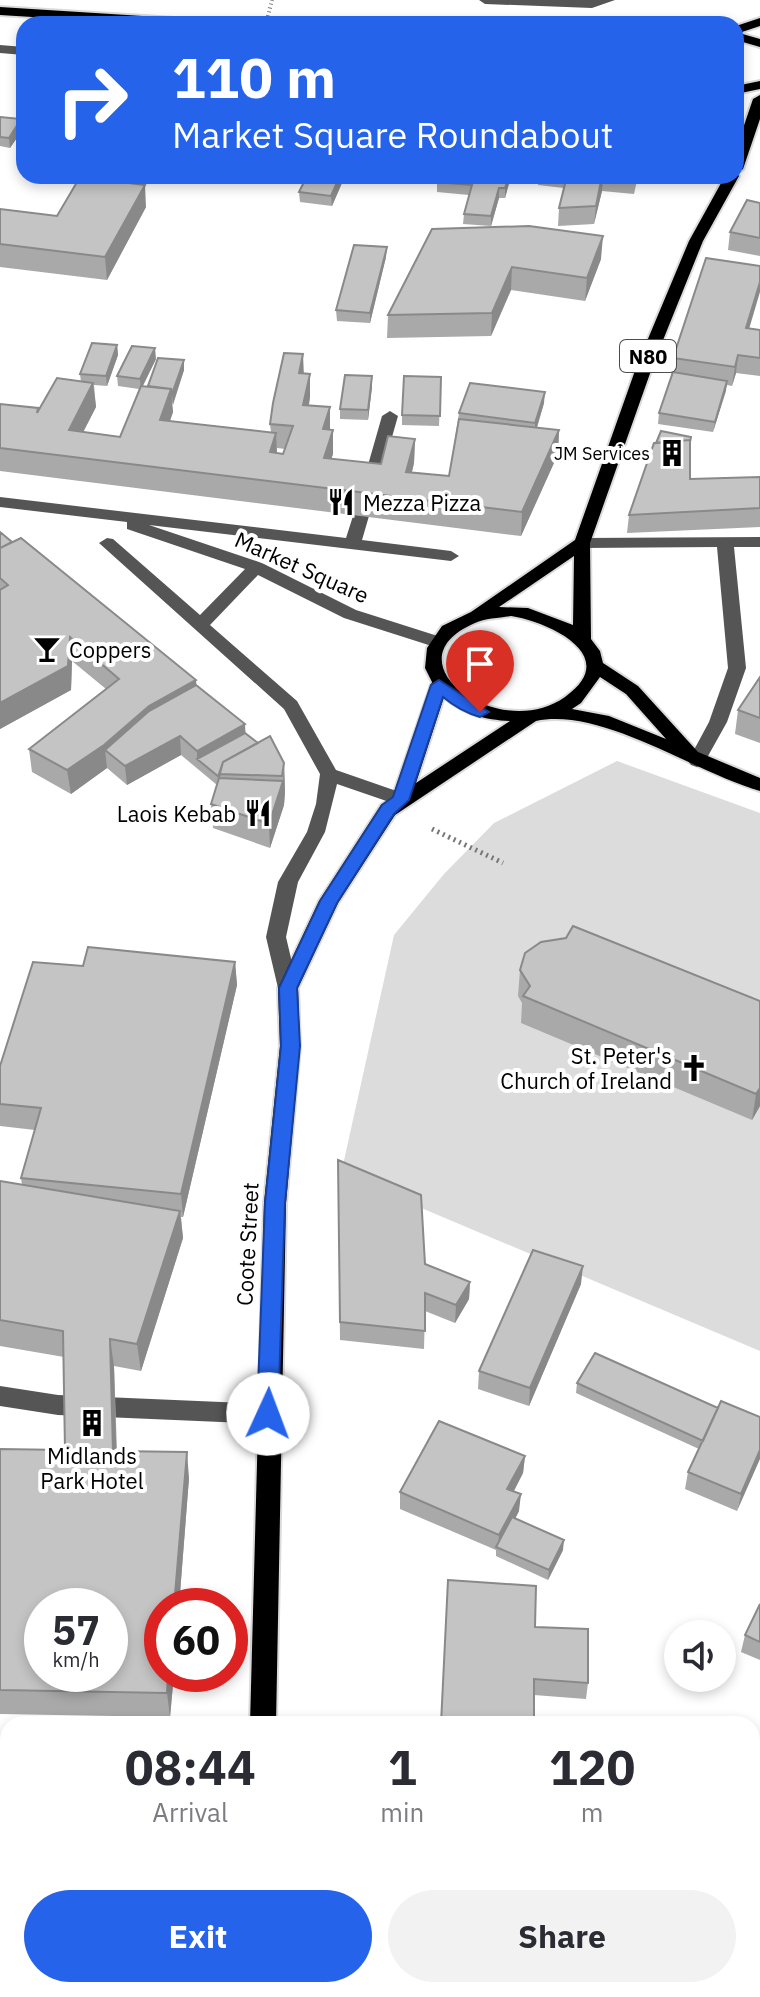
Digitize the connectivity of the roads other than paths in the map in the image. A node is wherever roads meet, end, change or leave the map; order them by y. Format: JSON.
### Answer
{"nodes":[{"id":1,"x":485,"y":0,"type":"edge"},
{"id":2,"x":609,"y":0,"type":"edge"},
{"id":3,"x":0,"y":11,"type":"edge"},
{"id":4,"x":79,"y":16,"type":"edge"},
{"id":5,"x":760,"y":99,"type":"edge"},
{"id":6,"x":744,"y":152,"type":"edge"},
{"id":7,"x":728,"y":184,"type":"edge"},
{"id":8,"x":390,"y":416,"type":"dead end"},
{"id":9,"x":370,"y":486,"type":"edge"},
{"id":10,"x":0,"y":502,"type":"edge"},
{"id":11,"x":103,"y":515,"type":"junction"},
{"id":12,"x":361,"y":516,"type":"edge"},
{"id":13,"x":725,"y":542,"type":"junction"},
{"id":14,"x":760,"y":542,"type":"edge"},
{"id":15,"x":107,"y":543,"type":"dead end"},
{"id":16,"x":582,"y":543,"type":"junction"},
{"id":17,"x":352,"y":544,"type":"junction"},
{"id":18,"x":451,"y":556,"type":"dead end"},
{"id":19,"x":256,"y":567,"type":"junction"},
{"id":20,"x":475,"y":616,"type":"junction"},
{"id":21,"x":199,"y":626,"type":"junction"},
{"id":22,"x":582,"y":639,"type":"junction"},
{"id":23,"x":438,"y":642,"type":"junction"},
{"id":24,"x":594,"y":665,"type":"junction"},
{"id":25,"x":439,"y":685,"type":"junction"},
{"id":26,"x":551,"y":712,"type":"junction"},
{"id":27,"x":531,"y":716,"type":"junction"},
{"id":28,"x":697,"y":761,"type":"junction"},
{"id":29,"x":329,"y":774,"type":"junction"},
{"id":30,"x":760,"y":785,"type":"edge"},
{"id":31,"x":394,"y":805,"type":"junction"},
{"id":32,"x":288,"y":988,"type":"junction"},
{"id":33,"x":0,"y":1396,"type":"edge"},
{"id":34,"x":268,"y":1414,"type":"junction"},
{"id":35,"x":263,"y":1716,"type":"edge"}],
"edges":[{"from":1,"to":2,"type":"street"},
{"from":3,"to":4,"type":"main road"},
{"from":5,"to":6,"type":"main road"},
{"from":7,"to":16,"type":"main road","number":"N80"},
{"from":8,"to":9,"type":"street"},
{"from":10,"to":11,"type":"street"},
{"from":11,"to":17,"type":"street"},
{"from":11,"to":19,"type":"street","name":"Market Square"},
{"from":12,"to":17,"type":"street"},
{"from":13,"to":14,"type":"street"},
{"from":13,"to":16,"type":"street"},
{"from":13,"to":28,"type":"street"},
{"from":15,"to":21,"type":"street"},
{"from":16,"to":20,"type":"main road"},
{"from":16,"to":22,"type":"main road","number":"N80"},
{"from":17,"to":18,"type":"street"},
{"from":19,"to":21,"type":"street"},
{"from":19,"to":23,"type":"street","name":"Market Square"},
{"from":20,"to":22,"type":"main road"},
{"from":20,"to":23,"type":"main road"},
{"from":21,"to":29,"type":"street"},
{"from":22,"to":24,"type":"main road","number":"N80"},
{"from":23,"to":25,"type":"main road"},
{"from":24,"to":26,"type":"main road"},
{"from":24,"to":28,"type":"main road"},
{"from":25,"to":27,"type":"main road"},
{"from":25,"to":31,"type":"main road","name":"Coote Street"},
{"from":26,"to":27,"type":"main road"},
{"from":26,"to":28,"type":"main road"},
{"from":27,"to":31,"type":"main road","name":"Coote Street"},
{"from":28,"to":30,"type":"main road"},
{"from":29,"to":31,"type":"street"},
{"from":29,"to":32,"type":"street"},
{"from":31,"to":32,"type":"main road","name":"Coote Street"},
{"from":32,"to":34,"type":"main road","name":"Coote Street"},
{"from":33,"to":34,"type":"street"},
{"from":34,"to":35,"type":"main road","name":"Coote Street"}]}
